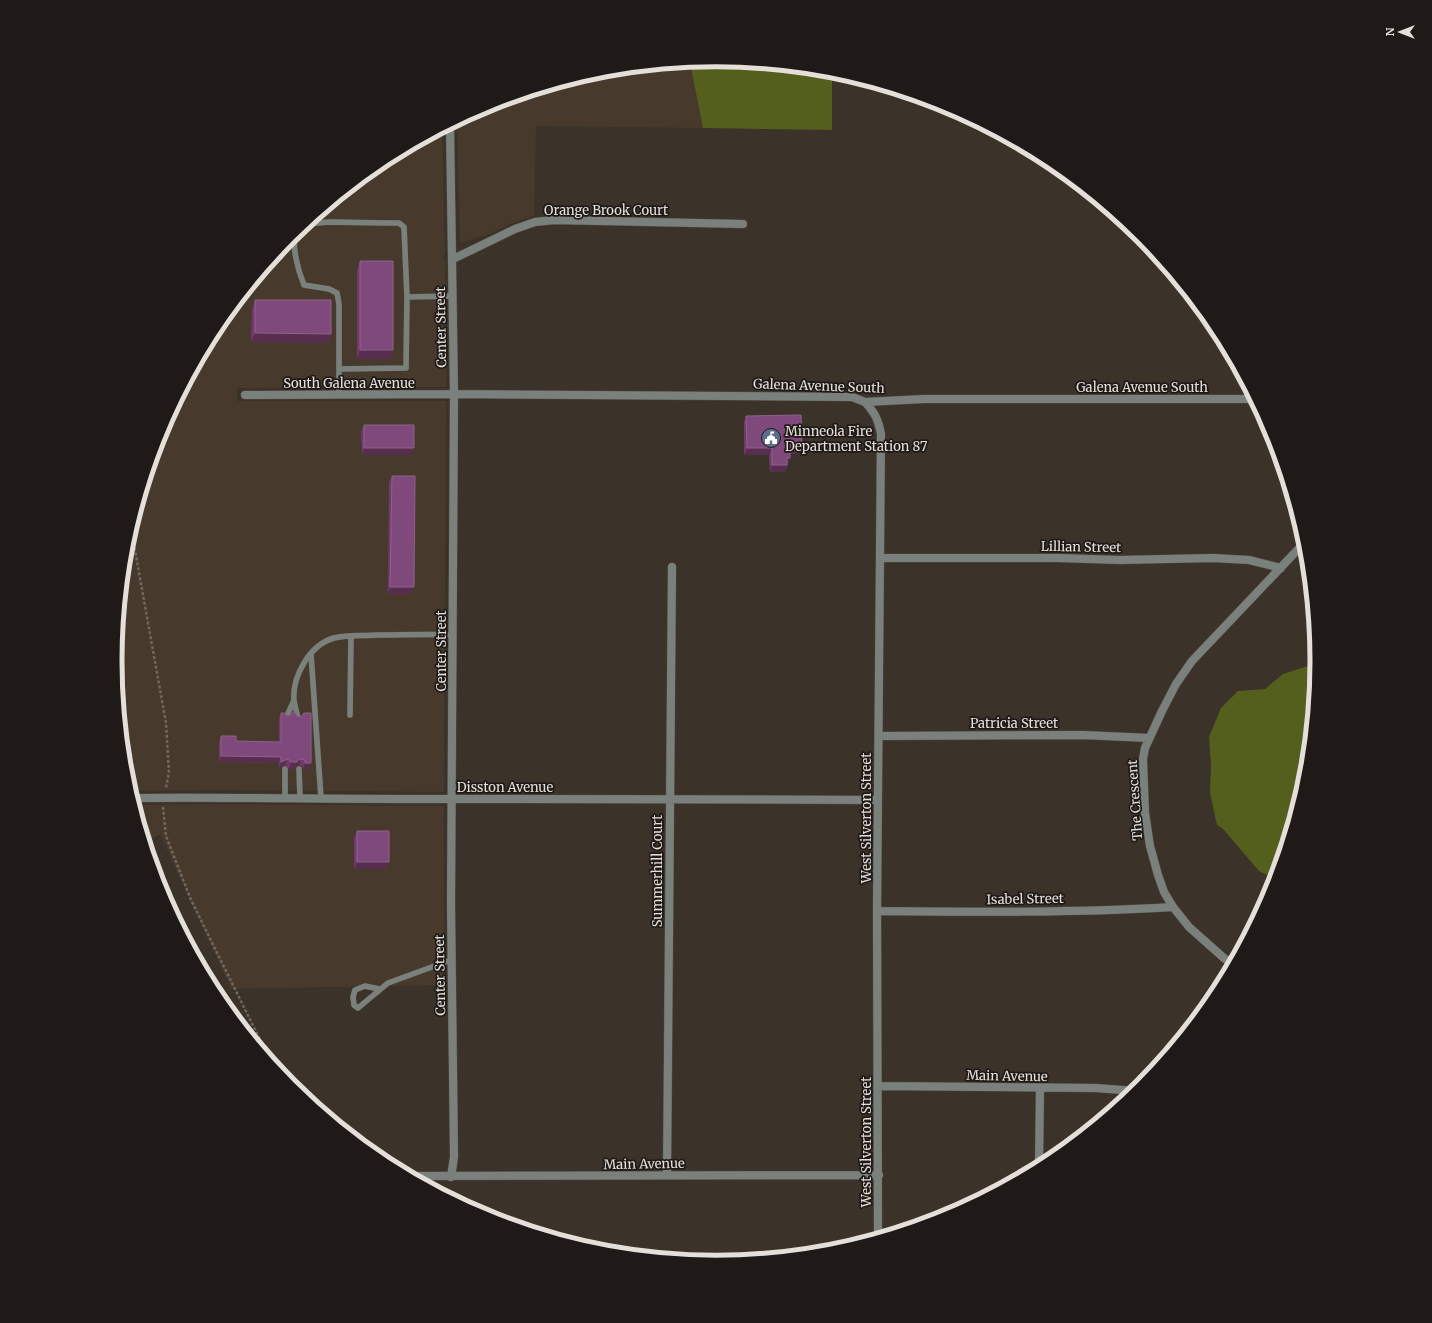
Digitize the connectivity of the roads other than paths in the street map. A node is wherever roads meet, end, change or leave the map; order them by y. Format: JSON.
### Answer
{"nodes":[{"id":1,"x":450,"y":130,"type":"edge"},
{"id":2,"x":315,"y":223,"type":"edge"},
{"id":3,"x":743,"y":224,"type":"dead end"},
{"id":4,"x":296,"y":241,"type":"edge"},
{"id":5,"x":452,"y":259,"type":"junction"},
{"id":6,"x":453,"y":296,"type":"junction"},
{"id":7,"x":407,"y":297,"type":"junction"},
{"id":8,"x":339,"y":369,"type":"junction"},
{"id":9,"x":339,"y":394,"type":"junction"},
{"id":10,"x":454,"y":394,"type":"junction"},
{"id":11,"x":245,"y":395,"type":"dead end"},
{"id":12,"x":1249,"y":399,"type":"edge"},
{"id":13,"x":866,"y":402,"type":"junction"},
{"id":14,"x":1299,"y":548,"type":"edge"},
{"id":15,"x":880,"y":558,"type":"junction"},
{"id":16,"x":672,"y":566,"type":"dead end"},
{"id":17,"x":1281,"y":568,"type":"junction"},
{"id":18,"x":452,"y":635,"type":"junction"},
{"id":19,"x":351,"y":636,"type":"junction"},
{"id":20,"x":311,"y":654,"type":"junction"},
{"id":21,"x":294,"y":700,"type":"junction"},
{"id":22,"x":350,"y":715,"type":"dead end"},
{"id":23,"x":286,"y":718,"type":"edge"},
{"id":24,"x":298,"y":719,"type":"edge"},
{"id":25,"x":879,"y":736,"type":"junction"},
{"id":26,"x":1149,"y":738,"type":"junction"},
{"id":27,"x":299,"y":768,"type":"edge"},
{"id":28,"x":285,"y":769,"type":"edge"},
{"id":29,"x":138,"y":798,"type":"edge"},
{"id":30,"x":285,"y":798,"type":"junction"},
{"id":31,"x":300,"y":798,"type":"junction"},
{"id":32,"x":321,"y":798,"type":"junction"},
{"id":33,"x":670,"y":798,"type":"junction"},
{"id":34,"x":452,"y":799,"type":"junction"},
{"id":35,"x":878,"y":800,"type":"junction"},
{"id":36,"x":1174,"y":907,"type":"junction"},
{"id":37,"x":877,"y":911,"type":"junction"},
{"id":38,"x":451,"y":960,"type":"junction"},
{"id":39,"x":1230,"y":961,"type":"edge"},
{"id":40,"x":379,"y":990,"type":"junction"},
{"id":41,"x":878,"y":1086,"type":"junction"},
{"id":42,"x":1040,"y":1088,"type":"junction"},
{"id":43,"x":1126,"y":1091,"type":"edge"},
{"id":44,"x":1039,"y":1160,"type":"edge"},
{"id":45,"x":668,"y":1175,"type":"junction"},
{"id":46,"x":879,"y":1175,"type":"junction"},
{"id":47,"x":419,"y":1176,"type":"edge"},
{"id":48,"x":450,"y":1177,"type":"junction"},
{"id":49,"x":878,"y":1233,"type":"edge"}],
"edges":[{"from":1,"to":5,"type":"street","name":"Center Street"},
{"from":2,"to":7,"type":"lane"},
{"from":3,"to":5,"type":"street","name":"Orange Brook Court"},
{"from":4,"to":8,"type":"lane"},
{"from":5,"to":6,"type":"street","name":"Center Street"},
{"from":6,"to":7,"type":"lane"},
{"from":6,"to":10,"type":"street","name":"Center Street"},
{"from":7,"to":8,"type":"lane"},
{"from":8,"to":9,"type":"lane"},
{"from":9,"to":10,"type":"street","name":"South Galena Avenue"},
{"from":9,"to":11,"type":"street","name":"South Galena Avenue"},
{"from":10,"to":13,"type":"street","name":"Galena Avenue South"},
{"from":10,"to":18,"type":"street","name":"Center Street"},
{"from":12,"to":13,"type":"street","name":"Galena Avenue South"},
{"from":13,"to":15,"type":"street","name":"West Silverton Street"},
{"from":14,"to":17,"type":"street","name":"The Crescent"},
{"from":15,"to":17,"type":"street","name":"Lillian Street"},
{"from":15,"to":25,"type":"street","name":"West Silverton Street"},
{"from":16,"to":33,"type":"street","name":"Summerhill Court"},
{"from":17,"to":26,"type":"street","name":"The Crescent"},
{"from":18,"to":19,"type":"lane"},
{"from":18,"to":34,"type":"street","name":"Center Street"},
{"from":19,"to":20,"type":"lane"},
{"from":19,"to":22,"type":"lane"},
{"from":20,"to":21,"type":"lane"},
{"from":20,"to":32,"type":"lane"},
{"from":21,"to":23,"type":"lane"},
{"from":21,"to":24,"type":"lane"},
{"from":25,"to":26,"type":"street","name":"Patricia Street"},
{"from":25,"to":35,"type":"street","name":"West Silverton Street"},
{"from":26,"to":36,"type":"street","name":"The Crescent"},
{"from":27,"to":31,"type":"lane"},
{"from":28,"to":30,"type":"lane"},
{"from":29,"to":30,"type":"street","name":"Disston Avenue"},
{"from":30,"to":31,"type":"street","name":"Disston Avenue"},
{"from":31,"to":32,"type":"street","name":"Disston Avenue"},
{"from":32,"to":34,"type":"street","name":"Disston Avenue"},
{"from":33,"to":34,"type":"street","name":"Disston Avenue"},
{"from":33,"to":35,"type":"street","name":"Disston Avenue"},
{"from":33,"to":45,"type":"street","name":"Summerhill Court"},
{"from":34,"to":38,"type":"street","name":"Center Street"},
{"from":35,"to":37,"type":"street","name":"West Silverton Street"},
{"from":36,"to":37,"type":"street","name":"Isabel Street"},
{"from":36,"to":39,"type":"street","name":"The Crescent"},
{"from":37,"to":41,"type":"street","name":"West Silverton Street"},
{"from":38,"to":40,"type":"lane"},
{"from":38,"to":48,"type":"street","name":"Center Street"},
{"from":40,"to":40,"type":"lane"},
{"from":41,"to":42,"type":"street","name":"Main Avenue"},
{"from":41,"to":46,"type":"street","name":"West Silverton Street"},
{"from":42,"to":43,"type":"street","name":"Main Avenue"},
{"from":42,"to":44,"type":"street"},
{"from":45,"to":46,"type":"street","name":"Main Avenue"},
{"from":45,"to":48,"type":"street","name":"Main Avenue"},
{"from":46,"to":49,"type":"street","name":"West Silverton Street"},
{"from":47,"to":48,"type":"street","name":"Main Avenue"}]}
